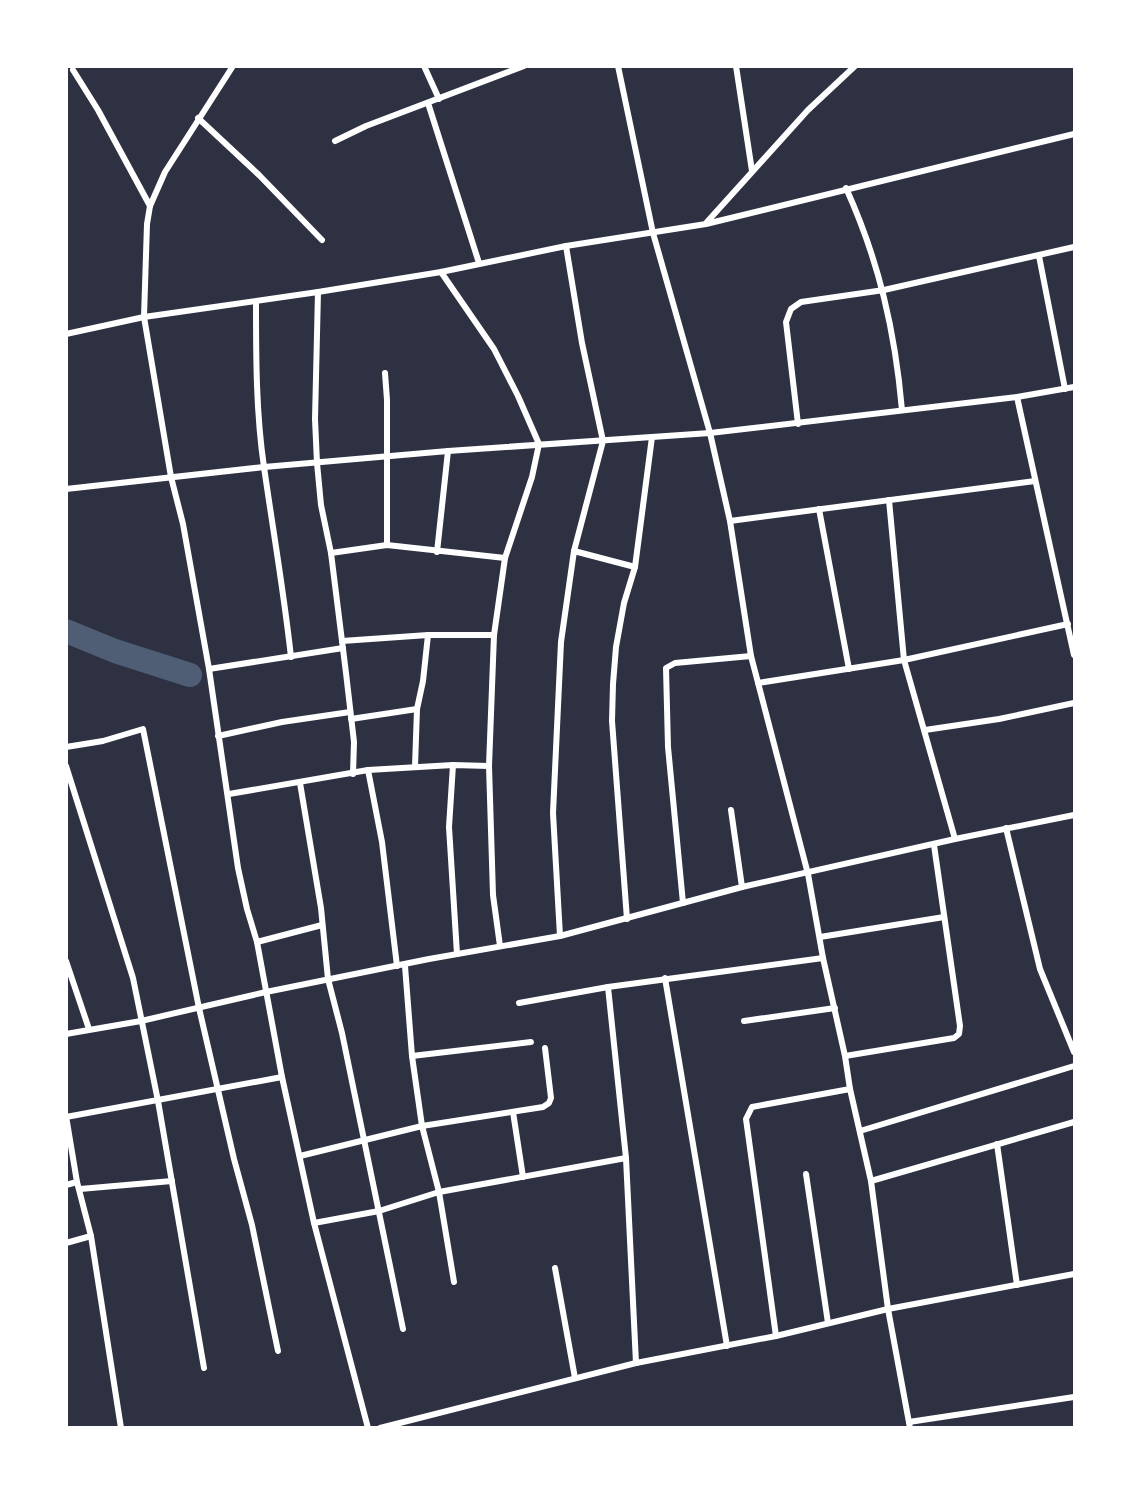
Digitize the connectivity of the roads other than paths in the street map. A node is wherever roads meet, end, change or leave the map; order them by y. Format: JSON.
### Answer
{"nodes":[{"id":1,"x":233,"y":66,"type":"edge"},
{"id":2,"x":424,"y":66,"type":"edge"},
{"id":3,"x":524,"y":66,"type":"edge"},
{"id":4,"x":618,"y":66,"type":"edge"},
{"id":5,"x":736,"y":66,"type":"edge"},
{"id":6,"x":855,"y":66,"type":"edge"},
{"id":7,"x":73,"y":70,"type":"dead end"},
{"id":8,"x":439,"y":99,"type":"junction"},
{"id":9,"x":428,"y":103,"type":"junction"},
{"id":10,"x":198,"y":118,"type":"junction"},
{"id":11,"x":1074,"y":134,"type":"edge"},
{"id":12,"x":335,"y":141,"type":"dead end"},
{"id":13,"x":752,"y":171,"type":"junction"},
{"id":14,"x":846,"y":188,"type":"junction"},
{"id":15,"x":150,"y":206,"type":"junction"},
{"id":16,"x":706,"y":224,"type":"junction"},
{"id":17,"x":653,"y":233,"type":"junction"},
{"id":18,"x":322,"y":240,"type":"dead end"},
{"id":19,"x":566,"y":246,"type":"junction"},
{"id":20,"x":1074,"y":247,"type":"edge"},
{"id":21,"x":1040,"y":256,"type":"junction"},
{"id":22,"x":479,"y":264,"type":"junction"},
{"id":23,"x":441,"y":272,"type":"junction"},
{"id":24,"x":884,"y":290,"type":"junction"},
{"id":25,"x":318,"y":292,"type":"junction"},
{"id":26,"x":256,"y":302,"type":"junction"},
{"id":27,"x":144,"y":317,"type":"junction"},
{"id":28,"x":66,"y":334,"type":"edge"},
{"id":29,"x":385,"y":373,"type":"dead end"},
{"id":30,"x":1074,"y":387,"type":"edge"},
{"id":31,"x":1065,"y":389,"type":"junction"},
{"id":32,"x":1017,"y":397,"type":"junction"},
{"id":33,"x":902,"y":410,"type":"junction"},
{"id":34,"x":798,"y":424,"type":"junction"},
{"id":35,"x":710,"y":433,"type":"junction"},
{"id":36,"x":652,"y":437,"type":"junction"},
{"id":37,"x":603,"y":441,"type":"junction"},
{"id":38,"x":539,"y":444,"type":"junction"},
{"id":39,"x":449,"y":451,"type":"junction"},
{"id":40,"x":387,"y":456,"type":"junction"},
{"id":41,"x":317,"y":463,"type":"junction"},
{"id":42,"x":264,"y":467,"type":"junction"},
{"id":43,"x":171,"y":477,"type":"junction"},
{"id":44,"x":1035,"y":481,"type":"junction"},
{"id":45,"x":66,"y":489,"type":"edge"},
{"id":46,"x":889,"y":500,"type":"junction"},
{"id":47,"x":819,"y":509,"type":"junction"},
{"id":48,"x":730,"y":521,"type":"junction"},
{"id":49,"x":387,"y":545,"type":"junction"},
{"id":50,"x":574,"y":551,"type":"junction"},
{"id":51,"x":437,"y":552,"type":"junction"},
{"id":52,"x":331,"y":553,"type":"junction"},
{"id":53,"x":505,"y":558,"type":"junction"},
{"id":54,"x":635,"y":567,"type":"junction"},
{"id":55,"x":1068,"y":624,"type":"junction"},
{"id":56,"x":428,"y":635,"type":"junction"},
{"id":57,"x":494,"y":635,"type":"junction"},
{"id":58,"x":343,"y":645,"type":"junction"},
{"id":59,"x":1074,"y":655,"type":"edge"},
{"id":60,"x":751,"y":656,"type":"junction"},
{"id":61,"x":291,"y":657,"type":"junction"},
{"id":62,"x":904,"y":660,"type":"junction"},
{"id":63,"x":209,"y":669,"type":"junction"},
{"id":64,"x":849,"y":669,"type":"junction"},
{"id":65,"x":758,"y":683,"type":"junction"},
{"id":66,"x":1074,"y":704,"type":"edge"},
{"id":67,"x":417,"y":709,"type":"junction"},
{"id":68,"x":350,"y":716,"type":"junction"},
{"id":69,"x":925,"y":730,"type":"junction"},
{"id":70,"x":218,"y":736,"type":"junction"},
{"id":71,"x":66,"y":747,"type":"edge"},
{"id":72,"x":453,"y":765,"type":"junction"},
{"id":73,"x":66,"y":766,"type":"edge"},
{"id":74,"x":489,"y":766,"type":"junction"},
{"id":75,"x":415,"y":767,"type":"junction"},
{"id":76,"x":368,"y":770,"type":"junction"},
{"id":77,"x":353,"y":775,"type":"junction"},
{"id":78,"x":300,"y":783,"type":"junction"},
{"id":79,"x":229,"y":794,"type":"junction"},
{"id":80,"x":731,"y":810,"type":"dead end"},
{"id":81,"x":1074,"y":815,"type":"edge"},
{"id":82,"x":1006,"y":828,"type":"junction"},
{"id":83,"x":955,"y":839,"type":"junction"},
{"id":84,"x":934,"y":845,"type":"junction"},
{"id":85,"x":808,"y":874,"type":"junction"},
{"id":86,"x":742,"y":887,"type":"junction"},
{"id":87,"x":683,"y":903,"type":"junction"},
{"id":88,"x":944,"y":917,"type":"junction"},
{"id":89,"x":627,"y":919,"type":"junction"},
{"id":90,"x":322,"y":925,"type":"junction"},
{"id":91,"x":559,"y":936,"type":"junction"},
{"id":92,"x":820,"y":937,"type":"junction"},
{"id":93,"x":257,"y":942,"type":"junction"},
{"id":94,"x":500,"y":946,"type":"junction"},
{"id":95,"x":457,"y":954,"type":"junction"},
{"id":96,"x":823,"y":958,"type":"junction"},
{"id":97,"x":66,"y":961,"type":"edge"},
{"id":98,"x":401,"y":966,"type":"junction"},
{"id":99,"x":665,"y":978,"type":"junction"},
{"id":100,"x":328,"y":979,"type":"junction"},
{"id":101,"x":608,"y":987,"type":"junction"},
{"id":102,"x":266,"y":992,"type":"junction"},
{"id":103,"x":519,"y":1003,"type":"dead end"},
{"id":104,"x":199,"y":1008,"type":"junction"},
{"id":105,"x":835,"y":1008,"type":"junction"},
{"id":106,"x":141,"y":1021,"type":"junction"},
{"id":107,"x":744,"y":1021,"type":"dead end"},
{"id":108,"x":89,"y":1030,"type":"junction"},
{"id":109,"x":66,"y":1034,"type":"edge"},
{"id":110,"x":1071,"y":1035,"type":"edge"},
{"id":111,"x":531,"y":1042,"type":"dead end"},
{"id":112,"x":545,"y":1048,"type":"dead end"},
{"id":113,"x":1074,"y":1052,"type":"edge"},
{"id":114,"x":412,"y":1056,"type":"junction"},
{"id":115,"x":845,"y":1056,"type":"junction"},
{"id":116,"x":1074,"y":1066,"type":"edge"},
{"id":117,"x":282,"y":1077,"type":"junction"},
{"id":118,"x":850,"y":1089,"type":"junction"},
{"id":119,"x":219,"y":1090,"type":"junction"},
{"id":120,"x":158,"y":1101,"type":"junction"},
{"id":121,"x":513,"y":1112,"type":"junction"},
{"id":122,"x":67,"y":1117,"type":"edge"},
{"id":123,"x":1074,"y":1122,"type":"edge"},
{"id":124,"x":422,"y":1126,"type":"junction"},
{"id":125,"x":860,"y":1130,"type":"junction"},
{"id":126,"x":363,"y":1142,"type":"junction"},
{"id":127,"x":997,"y":1144,"type":"junction"},
{"id":128,"x":300,"y":1156,"type":"junction"},
{"id":129,"x":626,"y":1158,"type":"junction"},
{"id":130,"x":806,"y":1174,"type":"dead end"},
{"id":131,"x":523,"y":1177,"type":"junction"},
{"id":132,"x":172,"y":1181,"type":"junction"},
{"id":133,"x":871,"y":1181,"type":"junction"},
{"id":134,"x":66,"y":1185,"type":"edge"},
{"id":135,"x":78,"y":1186,"type":"junction"},
{"id":136,"x":439,"y":1192,"type":"junction"},
{"id":137,"x":379,"y":1211,"type":"junction"},
{"id":138,"x":314,"y":1223,"type":"junction"},
{"id":139,"x":90,"y":1236,"type":"junction"},
{"id":140,"x":66,"y":1243,"type":"edge"},
{"id":141,"x":555,"y":1268,"type":"dead end"},
{"id":142,"x":1074,"y":1274,"type":"edge"},
{"id":143,"x":454,"y":1282,"type":"dead end"},
{"id":144,"x":1017,"y":1285,"type":"junction"},
{"id":145,"x":888,"y":1308,"type":"junction"},
{"id":146,"x":828,"y":1323,"type":"junction"},
{"id":147,"x":403,"y":1329,"type":"dead end"},
{"id":148,"x":776,"y":1336,"type":"junction"},
{"id":149,"x":727,"y":1346,"type":"junction"},
{"id":150,"x":278,"y":1351,"type":"dead end"},
{"id":151,"x":636,"y":1363,"type":"junction"},
{"id":152,"x":204,"y":1368,"type":"dead end"},
{"id":153,"x":575,"y":1378,"type":"junction"},
{"id":154,"x":1074,"y":1397,"type":"edge"},
{"id":155,"x":910,"y":1425,"type":"edge"},
{"id":156,"x":121,"y":1427,"type":"edge"},
{"id":157,"x":368,"y":1427,"type":"edge"},
{"id":158,"x":380,"y":1427,"type":"edge"}],
"edges":[{"from":1,"to":10,"type":"street"},
{"from":2,"to":8,"type":"street"},
{"from":3,"to":8,"type":"street"},
{"from":4,"to":17,"type":"street"},
{"from":5,"to":13,"type":"street"},
{"from":6,"to":13,"type":"street"},
{"from":7,"to":15,"type":"street"},
{"from":8,"to":9,"type":"street"},
{"from":9,"to":12,"type":"street"},
{"from":9,"to":22,"type":"street"},
{"from":10,"to":15,"type":"street"},
{"from":10,"to":18,"type":"street"},
{"from":11,"to":14,"type":"street"},
{"from":13,"to":16,"type":"street"},
{"from":14,"to":16,"type":"street"},
{"from":14,"to":24,"type":"street"},
{"from":15,"to":27,"type":"street"},
{"from":16,"to":17,"type":"street"},
{"from":17,"to":19,"type":"street"},
{"from":17,"to":35,"type":"street"},
{"from":19,"to":22,"type":"street"},
{"from":19,"to":37,"type":"street"},
{"from":20,"to":21,"type":"street"},
{"from":21,"to":24,"type":"street"},
{"from":21,"to":31,"type":"street"},
{"from":22,"to":23,"type":"street"},
{"from":23,"to":25,"type":"street"},
{"from":23,"to":38,"type":"street"},
{"from":24,"to":33,"type":"street"},
{"from":24,"to":34,"type":"street"},
{"from":25,"to":26,"type":"street"},
{"from":25,"to":41,"type":"street"},
{"from":26,"to":27,"type":"street"},
{"from":26,"to":42,"type":"street"},
{"from":27,"to":28,"type":"street"},
{"from":27,"to":43,"type":"street"},
{"from":29,"to":40,"type":"street"},
{"from":30,"to":31,"type":"street"},
{"from":31,"to":32,"type":"street"},
{"from":32,"to":33,"type":"street"},
{"from":32,"to":44,"type":"street"},
{"from":33,"to":34,"type":"street"},
{"from":34,"to":35,"type":"street"},
{"from":35,"to":36,"type":"street"},
{"from":35,"to":48,"type":"street"},
{"from":36,"to":37,"type":"street"},
{"from":36,"to":54,"type":"street"},
{"from":37,"to":38,"type":"street"},
{"from":37,"to":50,"type":"street"},
{"from":38,"to":39,"type":"street"},
{"from":38,"to":53,"type":"street"},
{"from":39,"to":40,"type":"street"},
{"from":39,"to":51,"type":"street"},
{"from":40,"to":41,"type":"street"},
{"from":40,"to":49,"type":"street"},
{"from":41,"to":42,"type":"street"},
{"from":41,"to":52,"type":"street"},
{"from":42,"to":43,"type":"street"},
{"from":42,"to":61,"type":"street"},
{"from":43,"to":45,"type":"street"},
{"from":43,"to":63,"type":"street"},
{"from":44,"to":46,"type":"street"},
{"from":44,"to":55,"type":"street"},
{"from":46,"to":47,"type":"street"},
{"from":46,"to":62,"type":"street"},
{"from":47,"to":48,"type":"street"},
{"from":47,"to":64,"type":"street"},
{"from":48,"to":60,"type":"street"},
{"from":49,"to":51,"type":"street"},
{"from":49,"to":52,"type":"street"},
{"from":50,"to":54,"type":"street"},
{"from":50,"to":91,"type":"street"},
{"from":51,"to":53,"type":"street"},
{"from":52,"to":58,"type":"street"},
{"from":53,"to":57,"type":"street"},
{"from":54,"to":89,"type":"street"},
{"from":55,"to":59,"type":"street"},
{"from":55,"to":62,"type":"street"},
{"from":56,"to":57,"type":"street"},
{"from":56,"to":58,"type":"street"},
{"from":56,"to":67,"type":"street"},
{"from":57,"to":74,"type":"street"},
{"from":58,"to":61,"type":"street"},
{"from":58,"to":68,"type":"street"},
{"from":60,"to":65,"type":"street"},
{"from":60,"to":87,"type":"street"},
{"from":61,"to":63,"type":"street"},
{"from":62,"to":64,"type":"street"},
{"from":62,"to":69,"type":"street"},
{"from":63,"to":70,"type":"street"},
{"from":64,"to":65,"type":"street"},
{"from":65,"to":85,"type":"street"},
{"from":66,"to":69,"type":"street"},
{"from":67,"to":68,"type":"street"},
{"from":67,"to":75,"type":"street"},
{"from":68,"to":70,"type":"street"},
{"from":68,"to":77,"type":"street"},
{"from":69,"to":83,"type":"street"},
{"from":70,"to":79,"type":"street"},
{"from":71,"to":104,"type":"street"},
{"from":72,"to":74,"type":"street"},
{"from":72,"to":75,"type":"street"},
{"from":72,"to":95,"type":"street"},
{"from":73,"to":106,"type":"street"},
{"from":74,"to":94,"type":"street"},
{"from":75,"to":76,"type":"street"},
{"from":76,"to":77,"type":"street"},
{"from":76,"to":98,"type":"street"},
{"from":77,"to":78,"type":"street"},
{"from":78,"to":79,"type":"street"},
{"from":78,"to":90,"type":"street"},
{"from":79,"to":93,"type":"street"},
{"from":80,"to":86,"type":"street"},
{"from":81,"to":82,"type":"street"},
{"from":82,"to":83,"type":"street"},
{"from":82,"to":110,"type":"street"},
{"from":83,"to":84,"type":"street"},
{"from":84,"to":85,"type":"street"},
{"from":84,"to":88,"type":"street"},
{"from":85,"to":86,"type":"street"},
{"from":85,"to":92,"type":"street"},
{"from":86,"to":87,"type":"street"},
{"from":87,"to":89,"type":"street"},
{"from":88,"to":92,"type":"street"},
{"from":88,"to":115,"type":"street"},
{"from":89,"to":91,"type":"street"},
{"from":90,"to":93,"type":"street"},
{"from":90,"to":100,"type":"street"},
{"from":91,"to":94,"type":"street"},
{"from":92,"to":96,"type":"street"},
{"from":93,"to":102,"type":"street"},
{"from":94,"to":95,"type":"street"},
{"from":95,"to":98,"type":"street"},
{"from":96,"to":99,"type":"street"},
{"from":96,"to":105,"type":"street"},
{"from":97,"to":108,"type":"street"},
{"from":98,"to":100,"type":"street"},
{"from":98,"to":114,"type":"street"},
{"from":99,"to":101,"type":"street"},
{"from":99,"to":149,"type":"street"},
{"from":100,"to":102,"type":"street"},
{"from":100,"to":126,"type":"street"},
{"from":101,"to":103,"type":"street"},
{"from":101,"to":129,"type":"street"},
{"from":102,"to":104,"type":"street"},
{"from":102,"to":117,"type":"street"},
{"from":104,"to":106,"type":"street"},
{"from":104,"to":119,"type":"street"},
{"from":105,"to":107,"type":"street"},
{"from":105,"to":115,"type":"street"},
{"from":106,"to":108,"type":"street"},
{"from":106,"to":120,"type":"street"},
{"from":108,"to":109,"type":"street"},
{"from":110,"to":113,"type":"street"},
{"from":111,"to":114,"type":"street"},
{"from":112,"to":121,"type":"street"},
{"from":114,"to":124,"type":"street"},
{"from":115,"to":118,"type":"street"},
{"from":116,"to":125,"type":"street"},
{"from":117,"to":119,"type":"street"},
{"from":117,"to":128,"type":"street"},
{"from":118,"to":125,"type":"street"},
{"from":118,"to":148,"type":"street"},
{"from":119,"to":120,"type":"street"},
{"from":119,"to":150,"type":"street"},
{"from":120,"to":122,"type":"street"},
{"from":120,"to":132,"type":"street"},
{"from":121,"to":124,"type":"street"},
{"from":121,"to":131,"type":"street"},
{"from":122,"to":135,"type":"street"},
{"from":123,"to":127,"type":"street"},
{"from":124,"to":126,"type":"street"},
{"from":124,"to":136,"type":"street"},
{"from":125,"to":133,"type":"street"},
{"from":126,"to":128,"type":"street"},
{"from":126,"to":137,"type":"street"},
{"from":127,"to":133,"type":"street"},
{"from":127,"to":144,"type":"street"},
{"from":128,"to":138,"type":"street"},
{"from":129,"to":131,"type":"street"},
{"from":129,"to":151,"type":"street"},
{"from":130,"to":146,"type":"street"},
{"from":131,"to":136,"type":"street"},
{"from":132,"to":135,"type":"street"},
{"from":132,"to":152,"type":"street"},
{"from":133,"to":145,"type":"street"},
{"from":134,"to":135,"type":"street"},
{"from":135,"to":139,"type":"street"},
{"from":136,"to":137,"type":"street"},
{"from":136,"to":143,"type":"street"},
{"from":137,"to":138,"type":"street"},
{"from":137,"to":147,"type":"street"},
{"from":138,"to":157,"type":"street"},
{"from":139,"to":140,"type":"street"},
{"from":139,"to":156,"type":"street"},
{"from":141,"to":153,"type":"street"},
{"from":142,"to":144,"type":"street"},
{"from":144,"to":145,"type":"street"},
{"from":145,"to":146,"type":"street"},
{"from":145,"to":155,"type":"street"},
{"from":146,"to":148,"type":"street"},
{"from":148,"to":149,"type":"street"},
{"from":149,"to":151,"type":"street"},
{"from":151,"to":153,"type":"street"},
{"from":153,"to":158,"type":"street"},
{"from":154,"to":155,"type":"street"}]}
